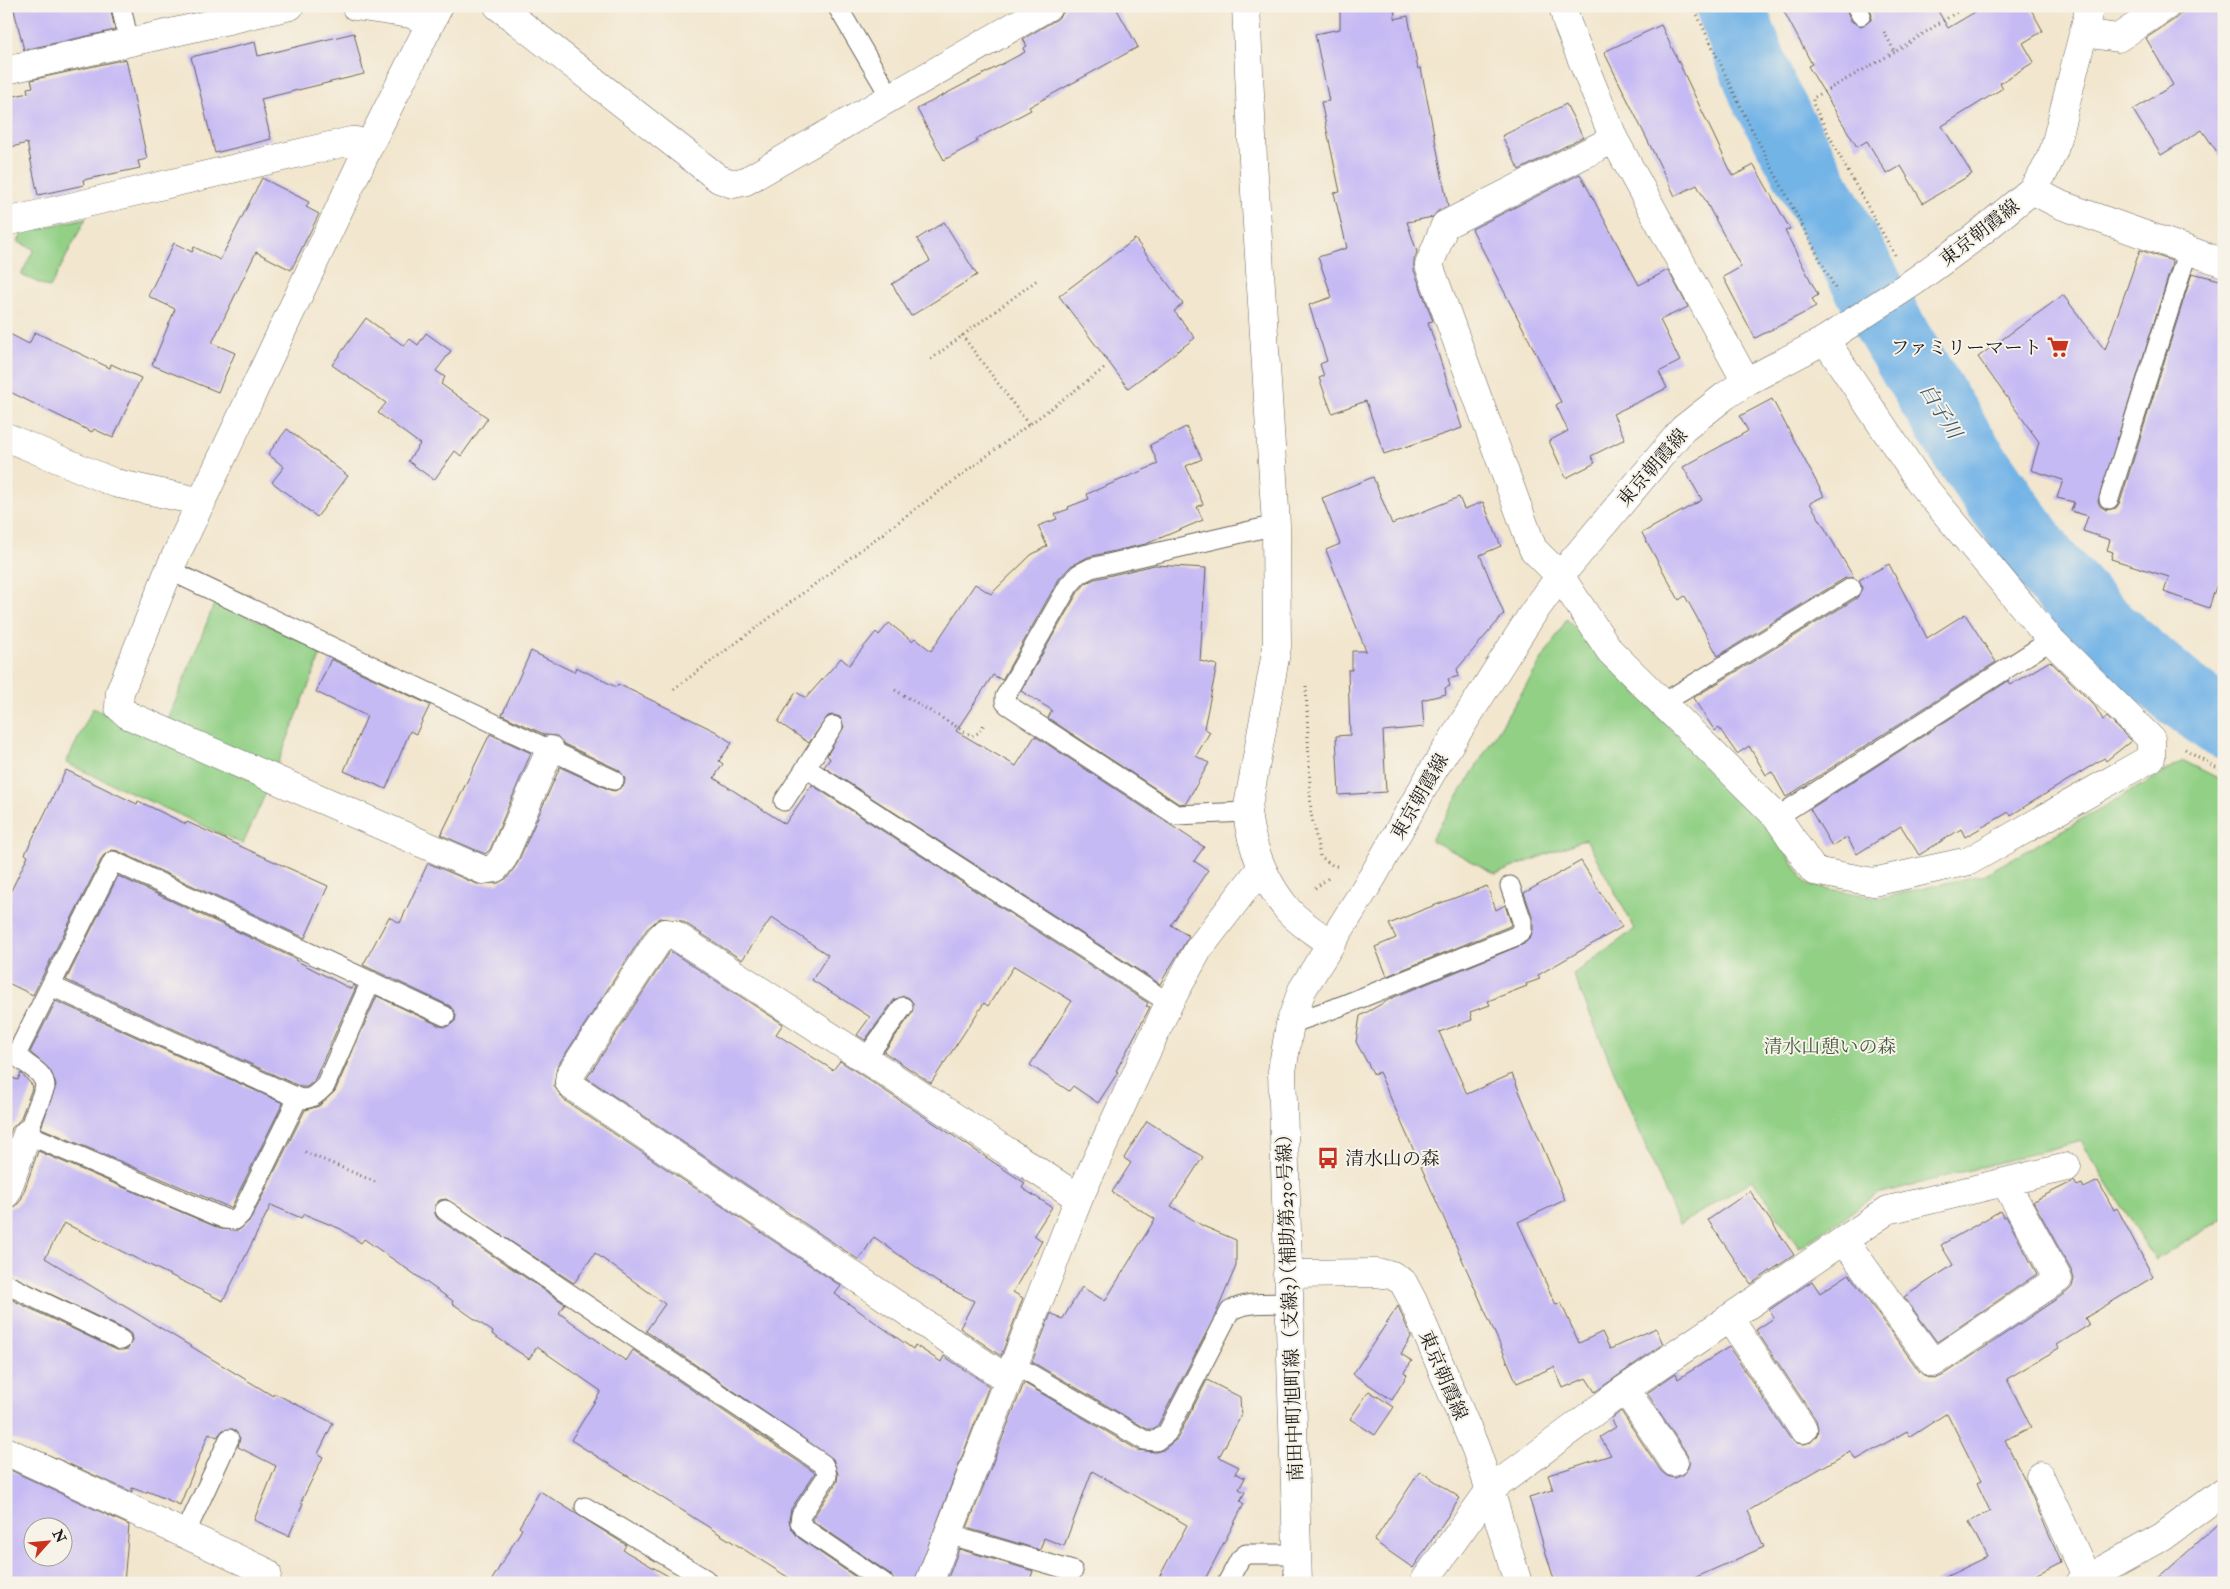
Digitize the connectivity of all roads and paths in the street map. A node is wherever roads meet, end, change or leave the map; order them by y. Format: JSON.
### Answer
{"nodes":[{"id":1,"x":121,"y":6,"type":"edge"},
{"id":2,"x":290,"y":6,"type":"edge"},
{"id":3,"x":355,"y":6,"type":"edge"},
{"id":4,"x":498,"y":6,"type":"edge"},
{"id":5,"x":837,"y":6,"type":"edge"},
{"id":6,"x":1049,"y":6,"type":"edge"},
{"id":7,"x":1246,"y":6,"type":"edge"},
{"id":8,"x":1563,"y":6,"type":"edge"},
{"id":9,"x":1693,"y":6,"type":"edge"},
{"id":10,"x":1966,"y":6,"type":"edge"},
{"id":11,"x":2090,"y":6,"type":"edge"},
{"id":12,"x":2166,"y":6,"type":"edge"},
{"id":13,"x":1858,"y":11,"type":"edge"},
{"id":14,"x":435,"y":14,"type":"edge"},
{"id":15,"x":2084,"y":33,"type":"junction"},
{"id":16,"x":129,"y":42,"type":"junction"},
{"id":17,"x":1895,"y":52,"type":"junction"},
{"id":18,"x":6,"y":70,"type":"edge"},
{"id":19,"x":891,"y":98,"type":"junction"},
{"id":20,"x":1614,"y":139,"type":"junction"},
{"id":21,"x":369,"y":146,"type":"junction"},
{"id":22,"x":2032,"y":190,"type":"junction"},
{"id":23,"x":6,"y":222,"type":"edge"},
{"id":24,"x":2188,"y":250,"type":"junction"},
{"id":25,"x":2224,"y":263,"type":"edge"},
{"id":26,"x":1037,"y":280,"type":"dead end"},
{"id":27,"x":1913,"y":282,"type":"junction"},
{"id":28,"x":1854,"y":320,"type":"junction"},
{"id":29,"x":962,"y":335,"type":"junction"},
{"id":30,"x":1826,"y":340,"type":"junction"},
{"id":31,"x":932,"y":358,"type":"dead end"},
{"id":32,"x":1105,"y":368,"type":"dead end"},
{"id":33,"x":1746,"y":382,"type":"junction"},
{"id":34,"x":1029,"y":425,"type":"junction"},
{"id":35,"x":6,"y":437,"type":"edge"},
{"id":36,"x":2109,"y":499,"type":"dead end"},
{"id":37,"x":202,"y":502,"type":"junction"},
{"id":38,"x":1276,"y":525,"type":"junction"},
{"id":39,"x":169,"y":570,"type":"junction"},
{"id":40,"x":1560,"y":576,"type":"junction"},
{"id":41,"x":1851,"y":588,"type":"dead end"},
{"id":42,"x":2051,"y":640,"type":"junction"},
{"id":43,"x":674,"y":689,"type":"dead end"},
{"id":44,"x":895,"y":690,"type":"dead end"},
{"id":45,"x":1005,"y":702,"type":"junction"},
{"id":46,"x":1663,"y":703,"type":"junction"},
{"id":47,"x":833,"y":726,"type":"dead end"},
{"id":48,"x":2183,"y":749,"type":"dead end"},
{"id":49,"x":550,"y":750,"type":"junction"},
{"id":50,"x":806,"y":768,"type":"junction"},
{"id":51,"x":2224,"y":772,"type":"edge"},
{"id":52,"x":614,"y":780,"type":"dead end"},
{"id":53,"x":784,"y":801,"type":"dead end"},
{"id":54,"x":1247,"y":812,"type":"junction"},
{"id":55,"x":1777,"y":817,"type":"junction"},
{"id":56,"x":1261,"y":868,"type":"junction"},
{"id":57,"x":1510,"y":886,"type":"dead end"},
{"id":58,"x":1330,"y":944,"type":"junction"},
{"id":59,"x":370,"y":981,"type":"junction"},
{"id":60,"x":51,"y":986,"type":"junction"},
{"id":61,"x":1170,"y":1003,"type":"junction"},
{"id":62,"x":903,"y":1007,"type":"dead end"},
{"id":63,"x":445,"y":1016,"type":"dead end"},
{"id":64,"x":1290,"y":1024,"type":"junction"},
{"id":65,"x":864,"y":1059,"type":"junction"},
{"id":66,"x":298,"y":1098,"type":"junction"},
{"id":67,"x":27,"y":1134,"type":"junction"},
{"id":68,"x":277,"y":1140,"type":"junction"},
{"id":69,"x":2068,"y":1167,"type":"dead end"},
{"id":70,"x":2005,"y":1182,"type":"junction"},
{"id":71,"x":378,"y":1183,"type":"dead end"},
{"id":72,"x":6,"y":1194,"type":"edge"},
{"id":73,"x":1079,"y":1198,"type":"junction"},
{"id":74,"x":445,"y":1210,"type":"dead end"},
{"id":75,"x":1844,"y":1240,"type":"junction"},
{"id":76,"x":1287,"y":1274,"type":"junction"},
{"id":77,"x":6,"y":1284,"type":"edge"},
{"id":78,"x":1288,"y":1303,"type":"junction"},
{"id":79,"x":1729,"y":1318,"type":"junction"},
{"id":80,"x":120,"y":1340,"type":"dead end"},
{"id":81,"x":1010,"y":1371,"type":"junction"},
{"id":82,"x":1625,"y":1389,"type":"junction"},
{"id":83,"x":1804,"y":1430,"type":"dead end"},
{"id":84,"x":229,"y":1439,"type":"dead end"},
{"id":85,"x":6,"y":1450,"type":"edge"},
{"id":86,"x":1674,"y":1462,"type":"dead end"},
{"id":87,"x":2040,"y":1476,"type":"dead end"},
{"id":88,"x":1490,"y":1490,"type":"junction"},
{"id":89,"x":2224,"y":1491,"type":"edge"},
{"id":90,"x":585,"y":1507,"type":"dead end"},
{"id":91,"x":185,"y":1534,"type":"junction"},
{"id":92,"x":948,"y":1534,"type":"junction"},
{"id":93,"x":1297,"y":1554,"type":"junction"},
{"id":94,"x":1073,"y":1571,"type":"dead end"},
{"id":95,"x":2083,"y":1581,"type":"edge"},
{"id":96,"x":266,"y":1583,"type":"edge"},
{"id":97,"x":708,"y":1583,"type":"edge"},
{"id":98,"x":884,"y":1583,"type":"edge"},
{"id":99,"x":929,"y":1583,"type":"edge"},
{"id":100,"x":1228,"y":1583,"type":"edge"},
{"id":101,"x":1298,"y":1583,"type":"edge"},
{"id":102,"x":1423,"y":1583,"type":"edge"},
{"id":103,"x":1518,"y":1583,"type":"edge"}],
"edges":[{"from":1,"to":16,"type":"lane"},
{"from":2,"to":16,"type":"street"},
{"from":3,"to":14,"type":"street"},
{"from":4,"to":19,"type":"street"},
{"from":5,"to":19,"type":"lane"},
{"from":6,"to":19,"type":"street"},
{"from":7,"to":38,"type":"street"},
{"from":8,"to":20,"type":"street"},
{"from":9,"to":28,"type":"path"},
{"from":10,"to":17,"type":"path"},
{"from":11,"to":15,"type":"street","name":"東京朝霞線"},
{"from":12,"to":15,"type":"street"},
{"from":13,"to":17,"type":"path"},
{"from":14,"to":21,"type":"street"},
{"from":15,"to":22,"type":"street","name":"東京朝霞線"},
{"from":16,"to":18,"type":"street"},
{"from":17,"to":27,"type":"path"},
{"from":20,"to":33,"type":"street"},
{"from":20,"to":40,"type":"street"},
{"from":21,"to":23,"type":"street"},
{"from":21,"to":37,"type":"street"},
{"from":22,"to":24,"type":"street"},
{"from":22,"to":27,"type":"street","name":"東京朝霞線"},
{"from":24,"to":25,"type":"street"},
{"from":24,"to":36,"type":"lane"},
{"from":26,"to":29,"type":"path"},
{"from":27,"to":28,"type":"street","name":"東京朝霞線"},
{"from":28,"to":30,"type":"street","name":"東京朝霞線"},
{"from":29,"to":31,"type":"path"},
{"from":29,"to":34,"type":"path"},
{"from":30,"to":33,"type":"street","name":"東京朝霞線"},
{"from":30,"to":42,"type":"street"},
{"from":32,"to":34,"type":"path"},
{"from":33,"to":40,"type":"street","name":"東京朝霞線"},
{"from":34,"to":43,"type":"path"},
{"from":35,"to":37,"type":"street"},
{"from":37,"to":39,"type":"street"},
{"from":38,"to":45,"type":"lane"},
{"from":38,"to":54,"type":"street"},
{"from":39,"to":49,"type":"lane"},
{"from":39,"to":49,"type":"street"},
{"from":40,"to":46,"type":"street"},
{"from":40,"to":58,"type":"street","name":"東京朝霞線"},
{"from":41,"to":46,"type":"lane"},
{"from":42,"to":55,"type":"lane"},
{"from":42,"to":55,"type":"street"},
{"from":44,"to":45,"type":"path"},
{"from":45,"to":54,"type":"lane"},
{"from":46,"to":55,"type":"street"},
{"from":47,"to":50,"type":"lane"},
{"from":48,"to":51,"type":"path"},
{"from":49,"to":52,"type":"lane"},
{"from":50,"to":53,"type":"lane"},
{"from":50,"to":61,"type":"lane"},
{"from":54,"to":56,"type":"street"},
{"from":56,"to":58,"type":"street"},
{"from":56,"to":61,"type":"street"},
{"from":57,"to":64,"type":"lane"},
{"from":58,"to":64,"type":"street","name":"東京朝霞線"},
{"from":59,"to":60,"type":"lane"},
{"from":59,"to":63,"type":"lane"},
{"from":59,"to":66,"type":"lane"},
{"from":60,"to":66,"type":"lane"},
{"from":60,"to":67,"type":"lane"},
{"from":61,"to":73,"type":"street"},
{"from":62,"to":65,"type":"lane"},
{"from":64,"to":76,"type":"street","name":"南田中町旭町線（支線3）（補助第230号線）"},
{"from":65,"to":73,"type":"street"},
{"from":65,"to":81,"type":"street"},
{"from":66,"to":68,"type":"lane"},
{"from":67,"to":68,"type":"lane"},
{"from":67,"to":72,"type":"street"},
{"from":68,"to":71,"type":"path"},
{"from":69,"to":70,"type":"street"},
{"from":70,"to":75,"type":"street"},
{"from":70,"to":75,"type":"street"},
{"from":73,"to":81,"type":"street"},
{"from":74,"to":98,"type":"lane"},
{"from":75,"to":79,"type":"street"},
{"from":76,"to":78,"type":"street","name":"南田中町旭町線（支線3）（補助第230号線）"},
{"from":76,"to":88,"type":"street","name":"東京朝霞線"},
{"from":77,"to":80,"type":"lane"},
{"from":78,"to":81,"type":"lane"},
{"from":78,"to":93,"type":"street","name":"南田中町旭町線（支線3）（補助第230号線）"},
{"from":79,"to":82,"type":"street"},
{"from":79,"to":83,"type":"street"},
{"from":81,"to":92,"type":"street"},
{"from":82,"to":86,"type":"street"},
{"from":82,"to":88,"type":"street"},
{"from":84,"to":91,"type":"lane"},
{"from":85,"to":91,"type":"street"},
{"from":87,"to":95,"type":"street"},
{"from":88,"to":102,"type":"street"},
{"from":88,"to":103,"type":"street","name":"東京朝霞線"},
{"from":89,"to":95,"type":"street"},
{"from":90,"to":97,"type":"lane"},
{"from":91,"to":96,"type":"street"},
{"from":92,"to":94,"type":"lane"},
{"from":92,"to":99,"type":"street"},
{"from":93,"to":100,"type":"lane"},
{"from":93,"to":101,"type":"street","name":"南田中町旭町線（支線3）（補助第230号線）"}]}
